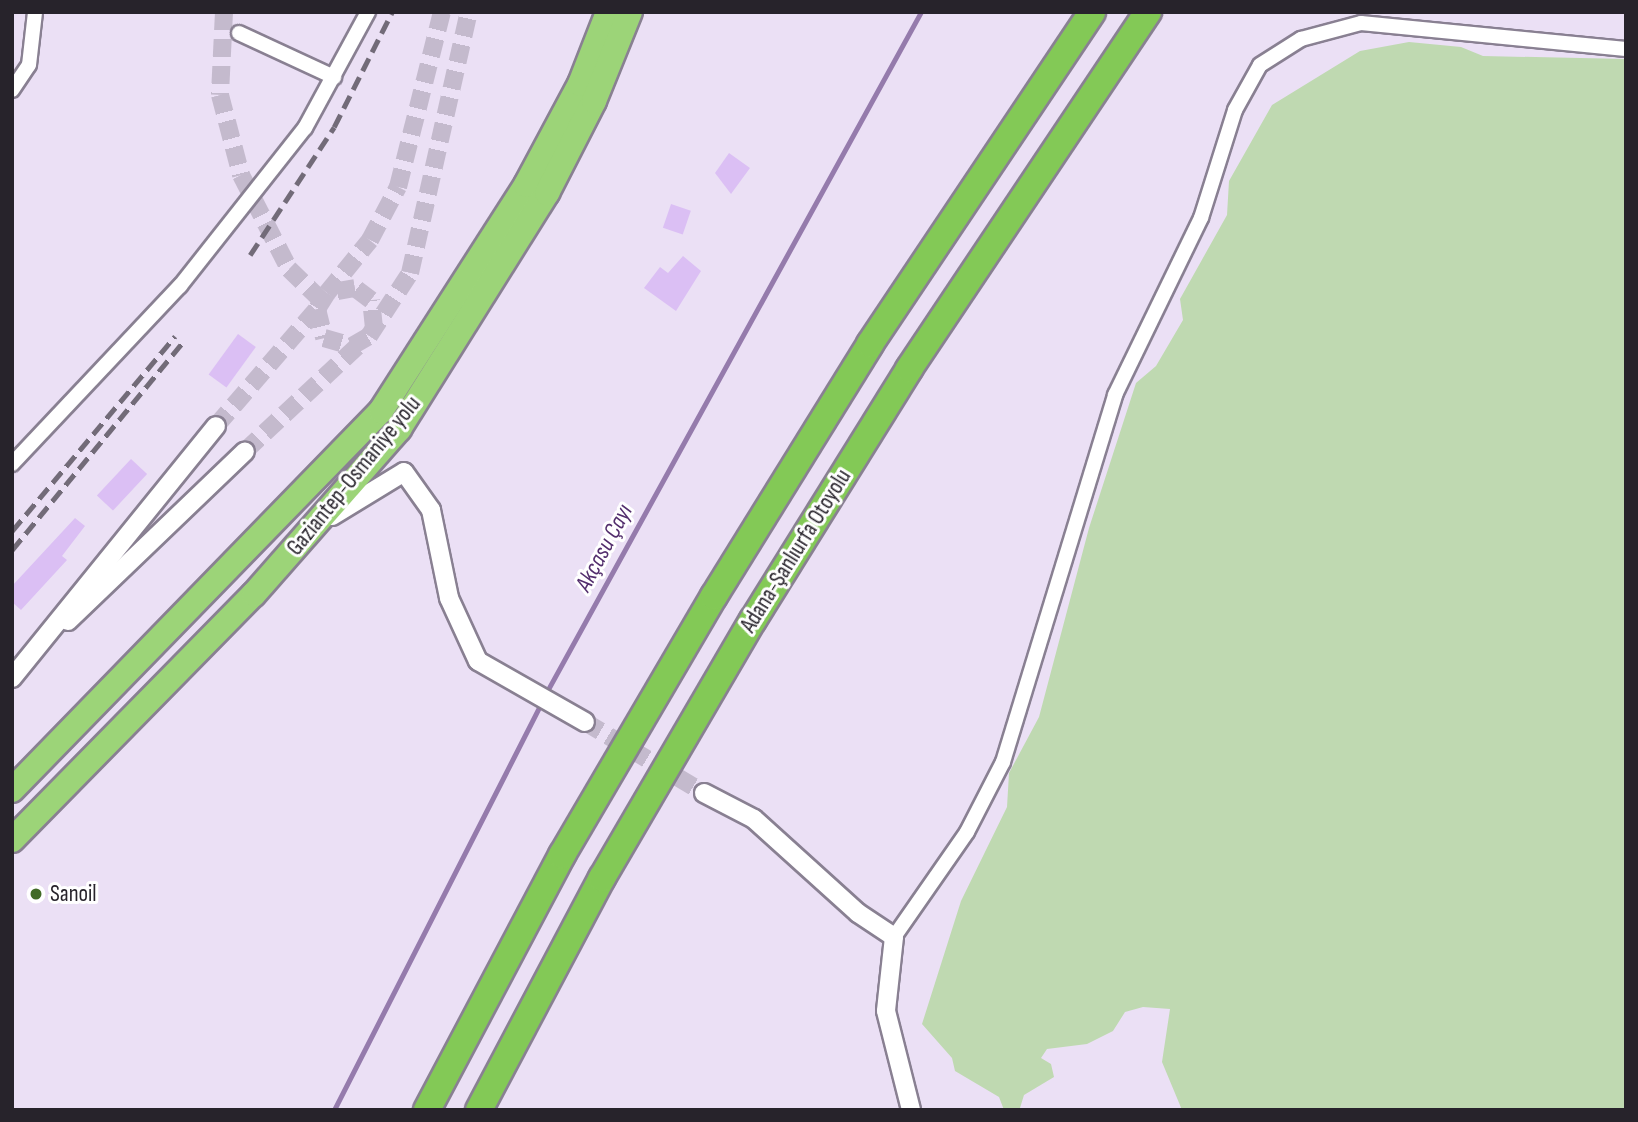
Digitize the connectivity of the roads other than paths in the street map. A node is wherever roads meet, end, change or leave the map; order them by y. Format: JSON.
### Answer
{"nodes":[{"id":1,"x":35,"y":12,"type":"edge"},
{"id":2,"x":368,"y":12,"type":"edge"},
{"id":3,"x":608,"y":12,"type":"edge"},
{"id":4,"x":630,"y":12,"type":"edge"},
{"id":5,"x":1092,"y":12,"type":"edge"},
{"id":6,"x":1148,"y":12,"type":"edge"},
{"id":7,"x":239,"y":33,"type":"dead end"},
{"id":8,"x":1626,"y":49,"type":"edge"},
{"id":9,"x":334,"y":77,"type":"junction"},
{"id":10,"x":13,"y":88,"type":"edge"},
{"id":11,"x":216,"y":426,"type":"tunnel mouth"},
{"id":12,"x":245,"y":451,"type":"tunnel mouth"},
{"id":13,"x":12,"y":464,"type":"edge"},
{"id":14,"x":313,"y":529,"type":"junction"},
{"id":15,"x":25,"y":663,"type":"junction"},
{"id":16,"x":12,"y":678,"type":"edge"},
{"id":17,"x":585,"y":722,"type":"tunnel mouth"},
{"id":18,"x":12,"y":790,"type":"edge"},
{"id":19,"x":704,"y":793,"type":"tunnel mouth"},
{"id":20,"x":12,"y":840,"type":"edge"},
{"id":21,"x":894,"y":937,"type":"junction"},
{"id":22,"x":427,"y":1110,"type":"edge"},
{"id":23,"x":479,"y":1110,"type":"edge"},
{"id":24,"x":911,"y":1110,"type":"edge"}],
"edges":[{"from":1,"to":10,"type":"street"},
{"from":2,"to":9,"type":"street"},
{"from":3,"to":18,"type":"highway","name":"Gaziantep-Osmaniye yolu"},
{"from":4,"to":14,"type":"highway","name":"Gaziantep-Osmaniye yolu"},
{"from":5,"to":22,"type":"highway","name":"Adana-Şanlıurfa Otoyolu"},
{"from":6,"to":23,"type":"highway","name":"Adana-Şanlıurfa Otoyolu"},
{"from":7,"to":9,"type":"street"},
{"from":8,"to":21,"type":"street"},
{"from":9,"to":13,"type":"street"},
{"from":11,"to":15,"type":"street"},
{"from":12,"to":15,"type":"street"},
{"from":14,"to":17,"type":"street"},
{"from":14,"to":20,"type":"highway","name":"Gaziantep-Osmaniye yolu"},
{"from":15,"to":16,"type":"street"},
{"from":19,"to":21,"type":"street"},
{"from":21,"to":24,"type":"street"}]}
